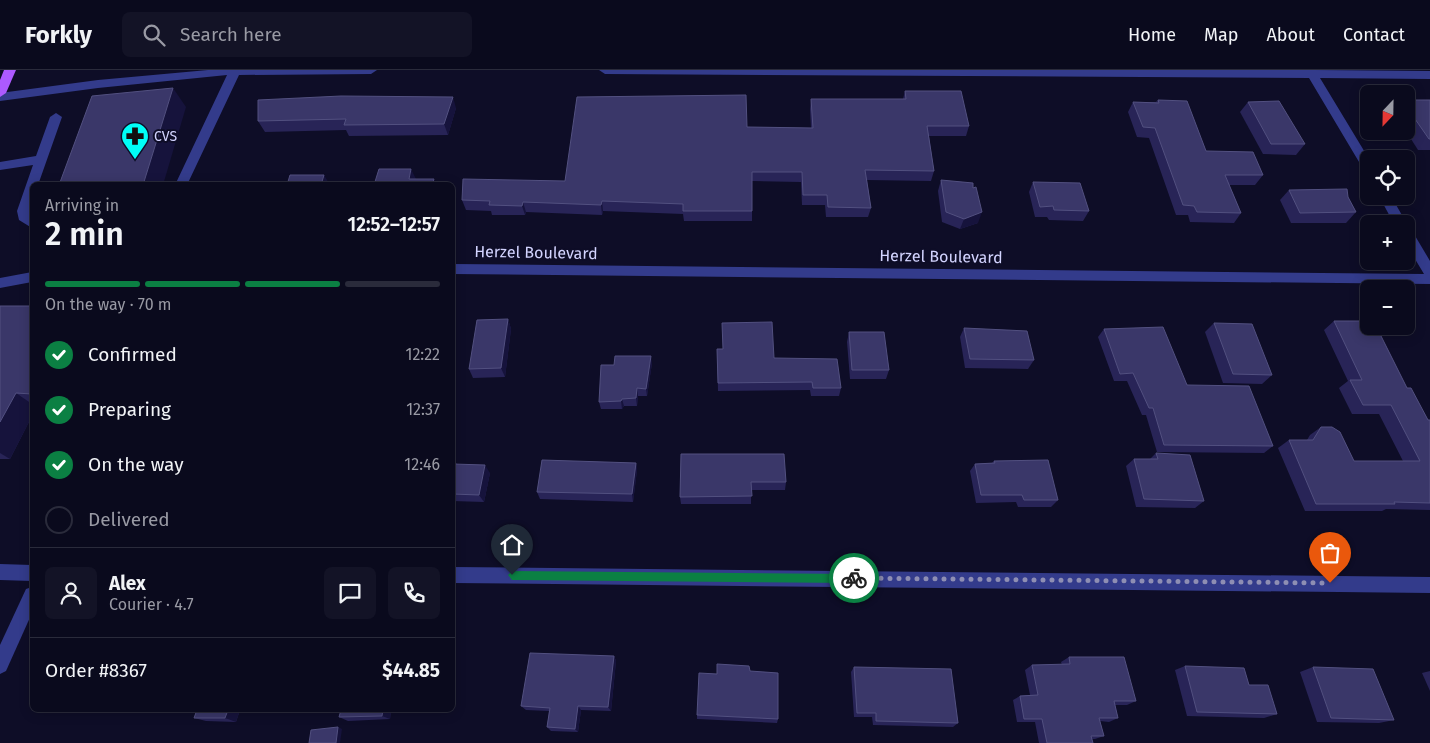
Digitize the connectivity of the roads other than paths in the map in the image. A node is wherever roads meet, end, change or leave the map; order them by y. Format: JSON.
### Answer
{"nodes":[{"id":1,"x":10,"y":70,"type":"edge"},
{"id":2,"x":372,"y":70,"type":"edge"},
{"id":3,"x":606,"y":70,"type":"edge"},
{"id":4,"x":234,"y":71,"type":"edge"},
{"id":5,"x":1312,"y":72,"type":"edge"},
{"id":6,"x":1430,"y":75,"type":"edge"},
{"id":7,"x":0,"y":93,"type":"edge"},
{"id":8,"x":0,"y":97,"type":"edge"},
{"id":9,"x":56,"y":117,"type":"dead end"},
{"id":10,"x":1360,"y":154,"type":"edge"},
{"id":11,"x":41,"y":160,"type":"junction"},
{"id":12,"x":0,"y":166,"type":"edge"},
{"id":13,"x":33,"y":182,"type":"edge"},
{"id":14,"x":182,"y":182,"type":"edge"},
{"id":15,"x":30,"y":191,"type":"edge"},
{"id":16,"x":30,"y":222,"type":"edge"},
{"id":17,"x":1415,"y":247,"type":"edge"},
{"id":18,"x":455,"y":269,"type":"edge"},
{"id":19,"x":1430,"y":272,"type":"edge"},
{"id":20,"x":30,"y":277,"type":"edge"},
{"id":21,"x":1430,"y":279,"type":"edge"},
{"id":22,"x":0,"y":283,"type":"edge"},
{"id":23,"x":0,"y":572,"type":"edge"},
{"id":24,"x":30,"y":573,"type":"edge"},
{"id":25,"x":455,"y":575,"type":"edge"},
{"id":26,"x":1430,"y":585,"type":"edge"},
{"id":27,"x":30,"y":599,"type":"edge"},
{"id":28,"x":0,"y":665,"type":"edge"}],
"edges":[{"from":1,"to":7,"type":"main road"},
{"from":2,"to":4,"type":"street"},
{"from":3,"to":5,"type":"street"},
{"from":4,"to":8,"type":"street"},
{"from":4,"to":14,"type":"street"},
{"from":5,"to":6,"type":"street"},
{"from":5,"to":10,"type":"street"},
{"from":9,"to":11,"type":"street"},
{"from":11,"to":12,"type":"street"},
{"from":11,"to":13,"type":"street"},
{"from":15,"to":16,"type":"street"},
{"from":17,"to":19,"type":"street"},
{"from":18,"to":21,"type":"street","name":"Herzel Boulevard"},
{"from":20,"to":22,"type":"street"},
{"from":23,"to":24,"type":"street"},
{"from":25,"to":26,"type":"street"},
{"from":27,"to":28,"type":"street"}]}
